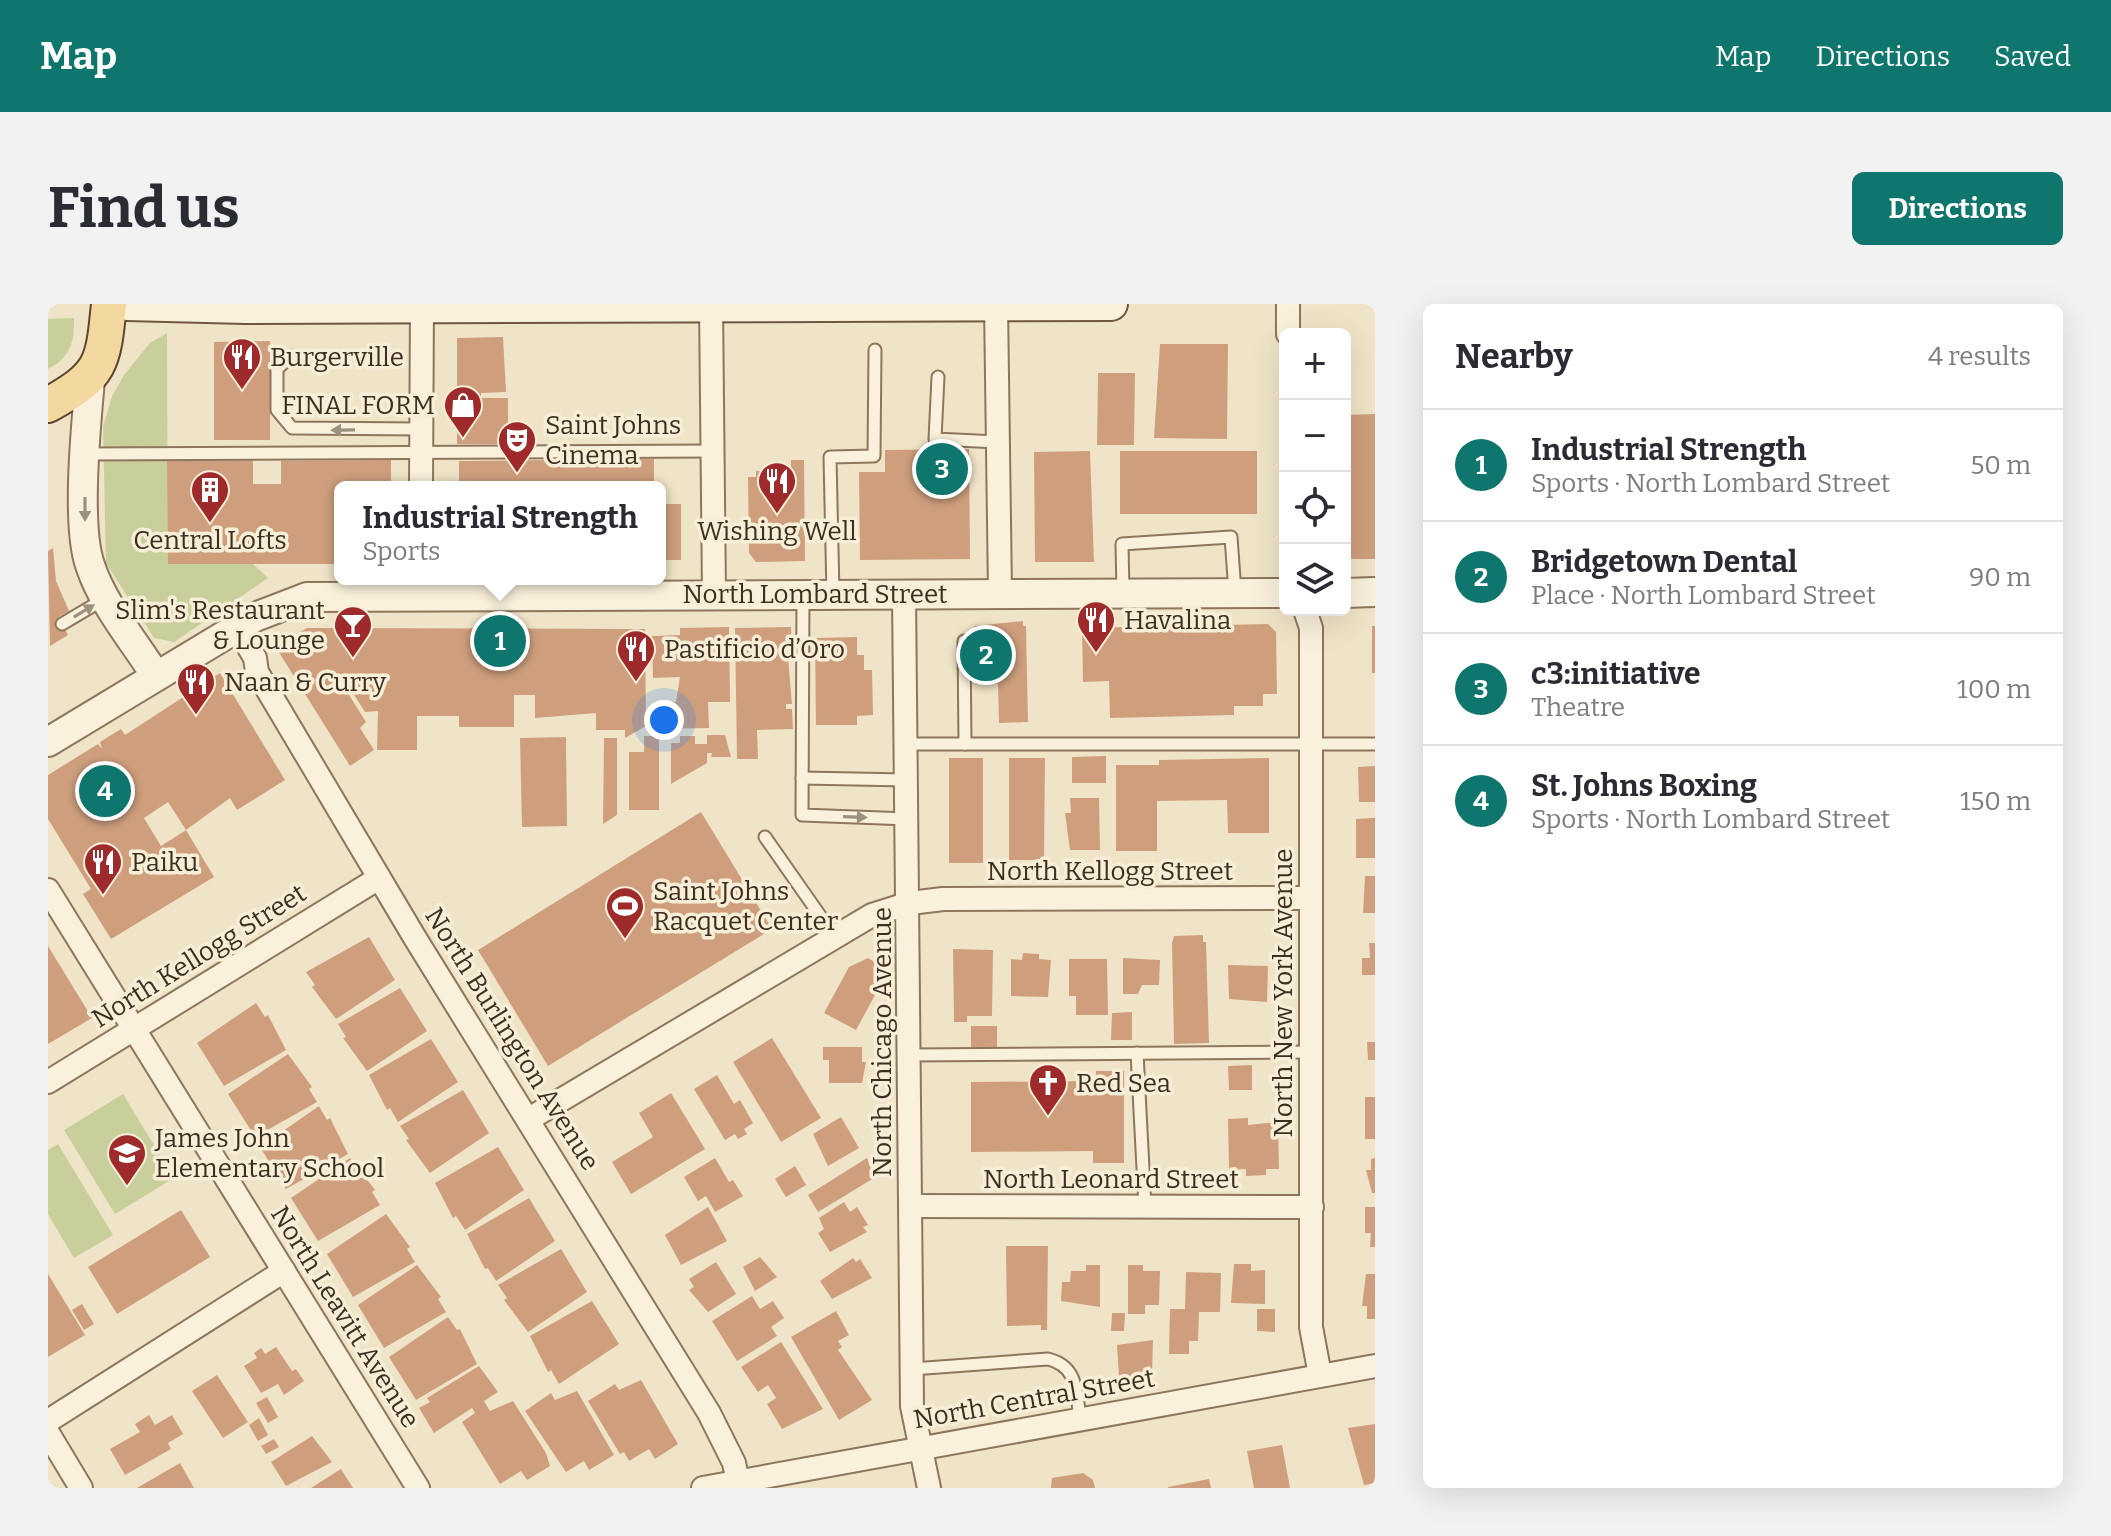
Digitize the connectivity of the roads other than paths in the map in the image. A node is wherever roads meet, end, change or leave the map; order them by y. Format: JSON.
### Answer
{"nodes":[{"id":1,"x":109,"y":304,"type":"edge"},
{"id":2,"x":127,"y":304,"type":"edge"},
{"id":3,"x":711,"y":304,"type":"edge"},
{"id":4,"x":1111,"y":304,"type":"edge"},
{"id":5,"x":1288,"y":304,"type":"edge"},
{"id":6,"x":497,"y":305,"type":"edge"},
{"id":7,"x":996,"y":305,"type":"edge"},
{"id":8,"x":422,"y":306,"type":"edge"},
{"id":9,"x":1288,"y":328,"type":"edge"},
{"id":10,"x":875,"y":350,"type":"dead end"},
{"id":11,"x":291,"y":356,"type":"dead end"},
{"id":12,"x":938,"y":377,"type":"dead end"},
{"id":13,"x":90,"y":380,"type":"junction"},
{"id":14,"x":48,"y":405,"type":"edge"},
{"id":15,"x":421,"y":429,"type":"junction"},
{"id":16,"x":998,"y":442,"type":"junction"},
{"id":17,"x":713,"y":451,"type":"junction"},
{"id":18,"x":421,"y":453,"type":"junction"},
{"id":19,"x":85,"y":454,"type":"junction"},
{"id":20,"x":421,"y":481,"type":"edge"},
{"id":21,"x":421,"y":588,"type":"edge"},
{"id":22,"x":1375,"y":592,"type":"edge"},
{"id":23,"x":1000,"y":593,"type":"junction"},
{"id":24,"x":1123,"y":593,"type":"junction"},
{"id":25,"x":1235,"y":593,"type":"junction"},
{"id":26,"x":1279,"y":593,"type":"edge"},
{"id":27,"x":1351,"y":593,"type":"edge"},
{"id":28,"x":714,"y":594,"type":"junction"},
{"id":29,"x":803,"y":594,"type":"junction"},
{"id":30,"x":833,"y":594,"type":"junction"},
{"id":31,"x":904,"y":594,"type":"junction"},
{"id":32,"x":106,"y":598,"type":"junction"},
{"id":33,"x":1307,"y":616,"type":"edge"},
{"id":34,"x":62,"y":624,"type":"dead end"},
{"id":35,"x":237,"y":627,"type":"junction"},
{"id":36,"x":964,"y":641,"type":"dead end"},
{"id":37,"x":156,"y":676,"type":"junction"},
{"id":38,"x":48,"y":742,"type":"edge"},
{"id":39,"x":907,"y":744,"type":"junction"},
{"id":40,"x":965,"y":744,"type":"junction"},
{"id":41,"x":1309,"y":744,"type":"junction"},
{"id":42,"x":1375,"y":744,"type":"edge"},
{"id":43,"x":802,"y":778,"type":"junction"},
{"id":44,"x":907,"y":780,"type":"junction"},
{"id":45,"x":908,"y":819,"type":"junction"},
{"id":46,"x":765,"y":837,"type":"dead end"},
{"id":47,"x":379,"y":878,"type":"junction"},
{"id":48,"x":48,"y":890,"type":"edge"},
{"id":49,"x":1311,"y":898,"type":"junction"},
{"id":50,"x":910,"y":903,"type":"junction"},
{"id":51,"x":835,"y":937,"type":"junction"},
{"id":52,"x":134,"y":1030,"type":"junction"},
{"id":53,"x":1312,"y":1052,"type":"junction"},
{"id":54,"x":1137,"y":1053,"type":"junction"},
{"id":55,"x":910,"y":1055,"type":"junction"},
{"id":56,"x":48,"y":1082,"type":"edge"},
{"id":57,"x":529,"y":1119,"type":"junction"},
{"id":58,"x":911,"y":1206,"type":"junction"},
{"id":59,"x":1145,"y":1207,"type":"junction"},
{"id":60,"x":1312,"y":1207,"type":"junction"},
{"id":61,"x":284,"y":1271,"type":"junction"},
{"id":62,"x":1375,"y":1366,"type":"edge"},
{"id":63,"x":912,"y":1369,"type":"junction"},
{"id":64,"x":1320,"y":1375,"type":"junction"},
{"id":65,"x":1080,"y":1418,"type":"junction"},
{"id":66,"x":48,"y":1421,"type":"edge"},
{"id":67,"x":48,"y":1433,"type":"edge"},
{"id":68,"x":922,"y":1447,"type":"junction"},
{"id":69,"x":738,"y":1482,"type":"junction"},
{"id":70,"x":81,"y":1488,"type":"edge"},
{"id":71,"x":418,"y":1488,"type":"edge"},
{"id":72,"x":703,"y":1488,"type":"edge"},
{"id":73,"x":929,"y":1488,"type":"edge"}],
"edges":[{"from":1,"to":13,"type":"main road"},
{"from":2,"to":8,"type":"main road"},
{"from":3,"to":6,"type":"main road"},
{"from":3,"to":7,"type":"main road"},
{"from":3,"to":17,"type":"street"},
{"from":4,"to":7,"type":"main road"},
{"from":5,"to":9,"type":"street"},
{"from":6,"to":8,"type":"main road"},
{"from":7,"to":16,"type":"street"},
{"from":8,"to":15,"type":"street"},
{"from":10,"to":30,"type":"lane"},
{"from":15,"to":11,"type":"lane","one_way":true},
{"from":12,"to":16,"type":"lane"},
{"from":13,"to":14,"type":"main road"},
{"from":13,"to":19,"type":"street"},
{"from":15,"to":18,"type":"street"},
{"from":16,"to":23,"type":"street"},
{"from":17,"to":18,"type":"lane"},
{"from":17,"to":28,"type":"street"},
{"from":18,"to":19,"type":"lane"},
{"from":18,"to":20,"type":"street"},
{"from":19,"to":32,"type":"street","one_way":true},
{"from":21,"to":28,"type":"street","name":"North Lombard Street"},
{"from":21,"to":35,"type":"street","name":"North Lombard Street"},
{"from":22,"to":27,"type":"street"},
{"from":23,"to":24,"type":"street","name":"North Lombard Street"},
{"from":23,"to":31,"type":"street","name":"North Lombard Street"},
{"from":24,"to":25,"type":"street","name":"North Lombard Street"},
{"from":24,"to":25,"type":"lane"},
{"from":25,"to":26,"type":"street","name":"North Lombard Street"},
{"from":28,"to":29,"type":"street","name":"North Lombard Street"},
{"from":29,"to":30,"type":"street","name":"North Lombard Street"},
{"from":29,"to":43,"type":"lane"},
{"from":30,"to":31,"type":"street","name":"North Lombard Street"},
{"from":31,"to":39,"type":"street","name":"North Chicago Avenue"},
{"from":34,"to":32,"type":"lane","one_way":true},
{"from":32,"to":37,"type":"street"},
{"from":33,"to":41,"type":"street","name":"North New York Avenue"},
{"from":35,"to":37,"type":"street","name":"North Lombard Street"},
{"from":35,"to":47,"type":"street","name":"North Burlington Avenue"},
{"from":36,"to":40,"type":"lane"},
{"from":37,"to":38,"type":"street","name":"North Lombard Street"},
{"from":39,"to":40,"type":"lane"},
{"from":39,"to":44,"type":"street","name":"North Chicago Avenue"},
{"from":40,"to":41,"type":"lane"},
{"from":41,"to":42,"type":"lane"},
{"from":41,"to":49,"type":"street","name":"North New York Avenue"},
{"from":43,"to":44,"type":"lane"},
{"from":43,"to":45,"type":"lane","one_way":true},
{"from":44,"to":45,"type":"street","name":"North Chicago Avenue"},
{"from":45,"to":50,"type":"street","name":"North Chicago Avenue"},
{"from":46,"to":51,"type":"lane"},
{"from":47,"to":52,"type":"street","name":"North Kellogg Street"},
{"from":47,"to":57,"type":"street","name":"North Burlington Avenue"},
{"from":48,"to":52,"type":"street","name":"North Leavitt Avenue"},
{"from":49,"to":50,"type":"street","name":"North Kellogg Street"},
{"from":49,"to":53,"type":"street","name":"North New York Avenue"},
{"from":50,"to":51,"type":"street"},
{"from":50,"to":55,"type":"street","name":"North Chicago Avenue"},
{"from":51,"to":57,"type":"street"},
{"from":52,"to":56,"type":"street","name":"North Kellogg Street"},
{"from":52,"to":61,"type":"street","name":"North Leavitt Avenue"},
{"from":53,"to":54,"type":"lane"},
{"from":53,"to":60,"type":"street","name":"North New York Avenue"},
{"from":54,"to":55,"type":"lane"},
{"from":54,"to":59,"type":"lane"},
{"from":55,"to":58,"type":"street","name":"North Chicago Avenue"},
{"from":57,"to":69,"type":"street","name":"North Burlington Avenue"},
{"from":58,"to":59,"type":"street","name":"North Leonard Street"},
{"from":58,"to":63,"type":"street","name":"North Chicago Avenue"},
{"from":59,"to":60,"type":"street","name":"North Leonard Street"},
{"from":60,"to":64,"type":"street","name":"North New York Avenue"},
{"from":61,"to":66,"type":"street"},
{"from":61,"to":71,"type":"street","name":"North Leavitt Avenue"},
{"from":62,"to":64,"type":"street","name":"North Central Street"},
{"from":63,"to":65,"type":"lane"},
{"from":63,"to":68,"type":"street","name":"North Chicago Avenue"},
{"from":64,"to":65,"type":"street","name":"North Central Street"},
{"from":65,"to":68,"type":"street","name":"North Central Street"},
{"from":67,"to":70,"type":"street"},
{"from":68,"to":69,"type":"street","name":"North Central Street"},
{"from":68,"to":73,"type":"street","name":"North Chicago Avenue"},
{"from":69,"to":72,"type":"street","name":"North Central Street"}]}
